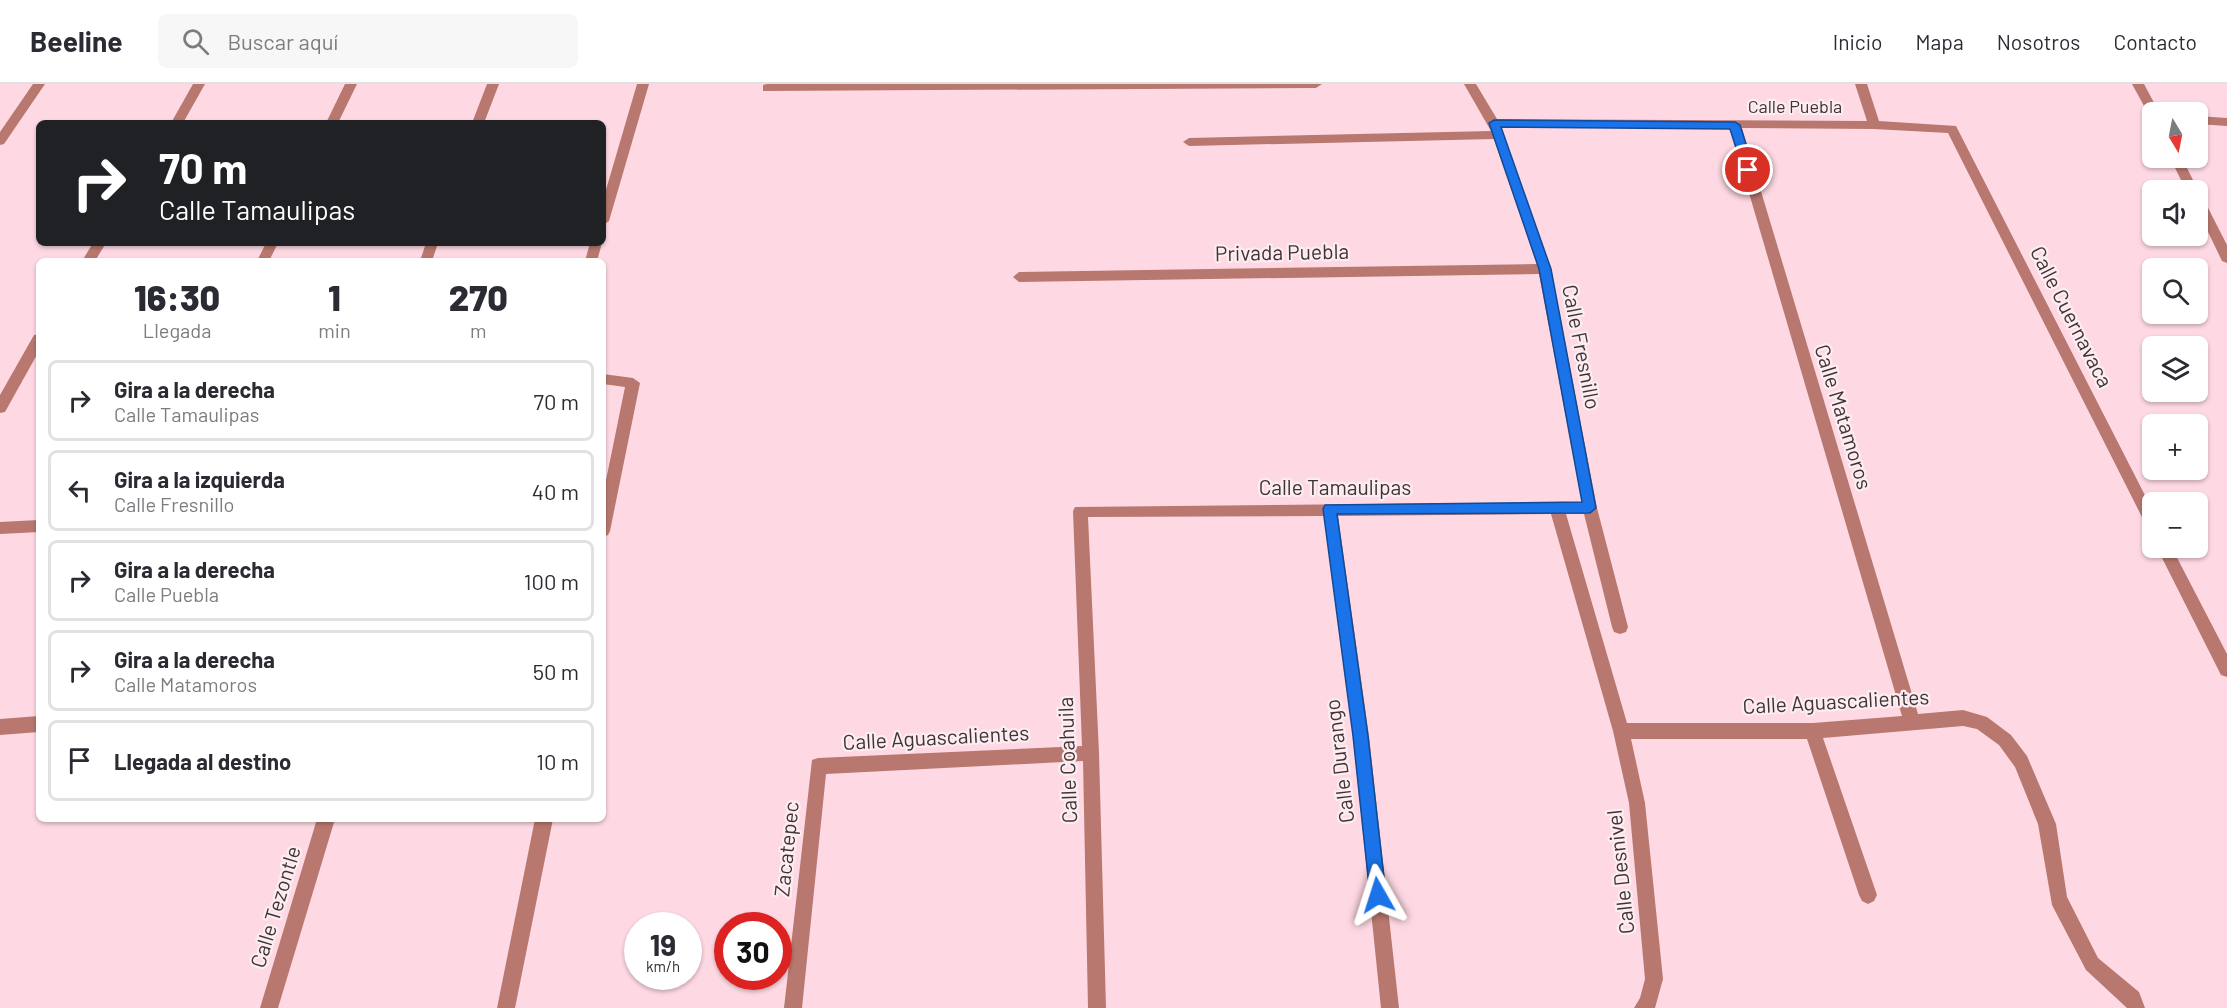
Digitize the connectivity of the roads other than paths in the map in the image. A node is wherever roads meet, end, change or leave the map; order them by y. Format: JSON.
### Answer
{"nodes":[{"id":1,"x":39,"y":84,"type":"edge"},
{"id":2,"x":199,"y":84,"type":"edge"},
{"id":3,"x":351,"y":84,"type":"edge"},
{"id":4,"x":493,"y":84,"type":"edge"},
{"id":5,"x":643,"y":84,"type":"edge"},
{"id":6,"x":1316,"y":84,"type":"edge"},
{"id":7,"x":1470,"y":84,"type":"edge"},
{"id":8,"x":1861,"y":84,"type":"edge"},
{"id":9,"x":2138,"y":84,"type":"edge"},
{"id":10,"x":1018,"y":85,"type":"edge"},
{"id":11,"x":767,"y":88,"type":"dead end"},
{"id":12,"x":2148,"y":102,"type":"edge"},
{"id":13,"x":179,"y":120,"type":"edge"},
{"id":14,"x":333,"y":120,"type":"edge"},
{"id":15,"x":479,"y":120,"type":"edge"},
{"id":16,"x":2208,"y":121,"type":"edge"},
{"id":17,"x":2227,"y":122,"type":"edge"},
{"id":18,"x":1735,"y":125,"type":"junction"},
{"id":19,"x":1874,"y":125,"type":"junction"},
{"id":20,"x":1496,"y":129,"type":"junction"},
{"id":21,"x":1952,"y":129,"type":"joint"},
{"id":22,"x":0,"y":141,"type":"edge"},
{"id":23,"x":1189,"y":142,"type":"dead end"},
{"id":24,"x":606,"y":211,"type":"edge"},
{"id":25,"x":2208,"y":220,"type":"edge"},
{"id":26,"x":2227,"y":258,"type":"edge"},
{"id":27,"x":1545,"y":269,"type":"junction"},
{"id":28,"x":1019,"y":277,"type":"dead end"},
{"id":29,"x":36,"y":344,"type":"edge"},
{"id":30,"x":606,"y":379,"type":"edge"},
{"id":31,"x":0,"y":408,"type":"edge"},
{"id":32,"x":2142,"y":503,"type":"edge"},
{"id":33,"x":1557,"y":508,"type":"junction"},
{"id":34,"x":1590,"y":508,"type":"junction"},
{"id":35,"x":1330,"y":509,"type":"junction"},
{"id":36,"x":1080,"y":511,"type":"joint"},
{"id":37,"x":606,"y":516,"type":"edge"},
{"id":38,"x":36,"y":526,"type":"edge"},
{"id":39,"x":0,"y":528,"type":"edge"},
{"id":40,"x":2170,"y":558,"type":"edge"},
{"id":41,"x":1620,"y":627,"type":"dead end"},
{"id":42,"x":2227,"y":670,"type":"edge"},
{"id":43,"x":1912,"y":721,"type":"junction"},
{"id":44,"x":36,"y":724,"type":"edge"},
{"id":45,"x":0,"y":727,"type":"edge"},
{"id":46,"x":1621,"y":730,"type":"junction"},
{"id":47,"x":1813,"y":730,"type":"junction"},
{"id":48,"x":1091,"y":753,"type":"junction"},
{"id":49,"x":818,"y":766,"type":"joint"},
{"id":50,"x":325,"y":822,"type":"edge"},
{"id":51,"x":543,"y":822,"type":"edge"},
{"id":52,"x":1868,"y":895,"type":"dead end"},
{"id":53,"x":269,"y":1008,"type":"edge"},
{"id":54,"x":506,"y":1008,"type":"edge"},
{"id":55,"x":793,"y":1008,"type":"edge"},
{"id":56,"x":1097,"y":1008,"type":"edge"},
{"id":57,"x":1390,"y":1008,"type":"edge"},
{"id":58,"x":1643,"y":1008,"type":"edge"},
{"id":59,"x":2136,"y":1008,"type":"edge"}],
"edges":[{"from":1,"to":22,"type":"street"},
{"from":2,"to":13,"type":"street"},
{"from":3,"to":14,"type":"street"},
{"from":4,"to":15,"type":"street"},
{"from":5,"to":24,"type":"street"},
{"from":6,"to":10,"type":"street"},
{"from":7,"to":20,"type":"street","name":"Calle Fresnillo"},
{"from":8,"to":19,"type":"street"},
{"from":9,"to":12,"type":"street"},
{"from":10,"to":11,"type":"street"},
{"from":16,"to":17,"type":"street"},
{"from":18,"to":19,"type":"street","name":"Calle Puebla"},
{"from":18,"to":20,"type":"street","name":"Calle Puebla"},
{"from":18,"to":43,"type":"street","name":"Calle Matamoros"},
{"from":19,"to":21,"type":"street","name":"Calle Puebla"},
{"from":20,"to":23,"type":"street","name":"Calle Puebla"},
{"from":20,"to":27,"type":"street","name":"Calle Fresnillo"},
{"from":21,"to":32,"type":"street","name":"Calle Cuernavaca"},
{"from":25,"to":26,"type":"street"},
{"from":27,"to":28,"type":"street","name":"Privada Puebla"},
{"from":27,"to":34,"type":"street","name":"Calle Fresnillo"},
{"from":29,"to":31,"type":"street"},
{"from":30,"to":37,"type":"street"},
{"from":33,"to":34,"type":"street","name":"Calle Tamaulipas"},
{"from":33,"to":35,"type":"street","name":"Calle Tamaulipas"},
{"from":33,"to":46,"type":"street","name":"Calle Desnivel"},
{"from":34,"to":41,"type":"street","name":"Calle Fresnillo"},
{"from":35,"to":36,"type":"street","name":"Calle Tamaulipas"},
{"from":35,"to":57,"type":"street","name":"Calle Durango"},
{"from":36,"to":48,"type":"street","name":"Calle Coahuila"},
{"from":38,"to":39,"type":"street"},
{"from":40,"to":42,"type":"street"},
{"from":43,"to":47,"type":"street","name":"Calle Aguascalientes"},
{"from":43,"to":59,"type":"street","name":"Calle Aguascalientes"},
{"from":44,"to":45,"type":"street"},
{"from":46,"to":47,"type":"street","name":"Calle Aguascalientes"},
{"from":46,"to":58,"type":"street","name":"Calle Desnivel"},
{"from":47,"to":52,"type":"street"},
{"from":48,"to":49,"type":"street","name":"Calle Aguascalientes"},
{"from":48,"to":56,"type":"street","name":"Calle Coahuila"},
{"from":49,"to":55,"type":"street","name":"Zacatepec"},
{"from":50,"to":53,"type":"street","name":"Calle Tezontle"},
{"from":51,"to":54,"type":"street"}]}
